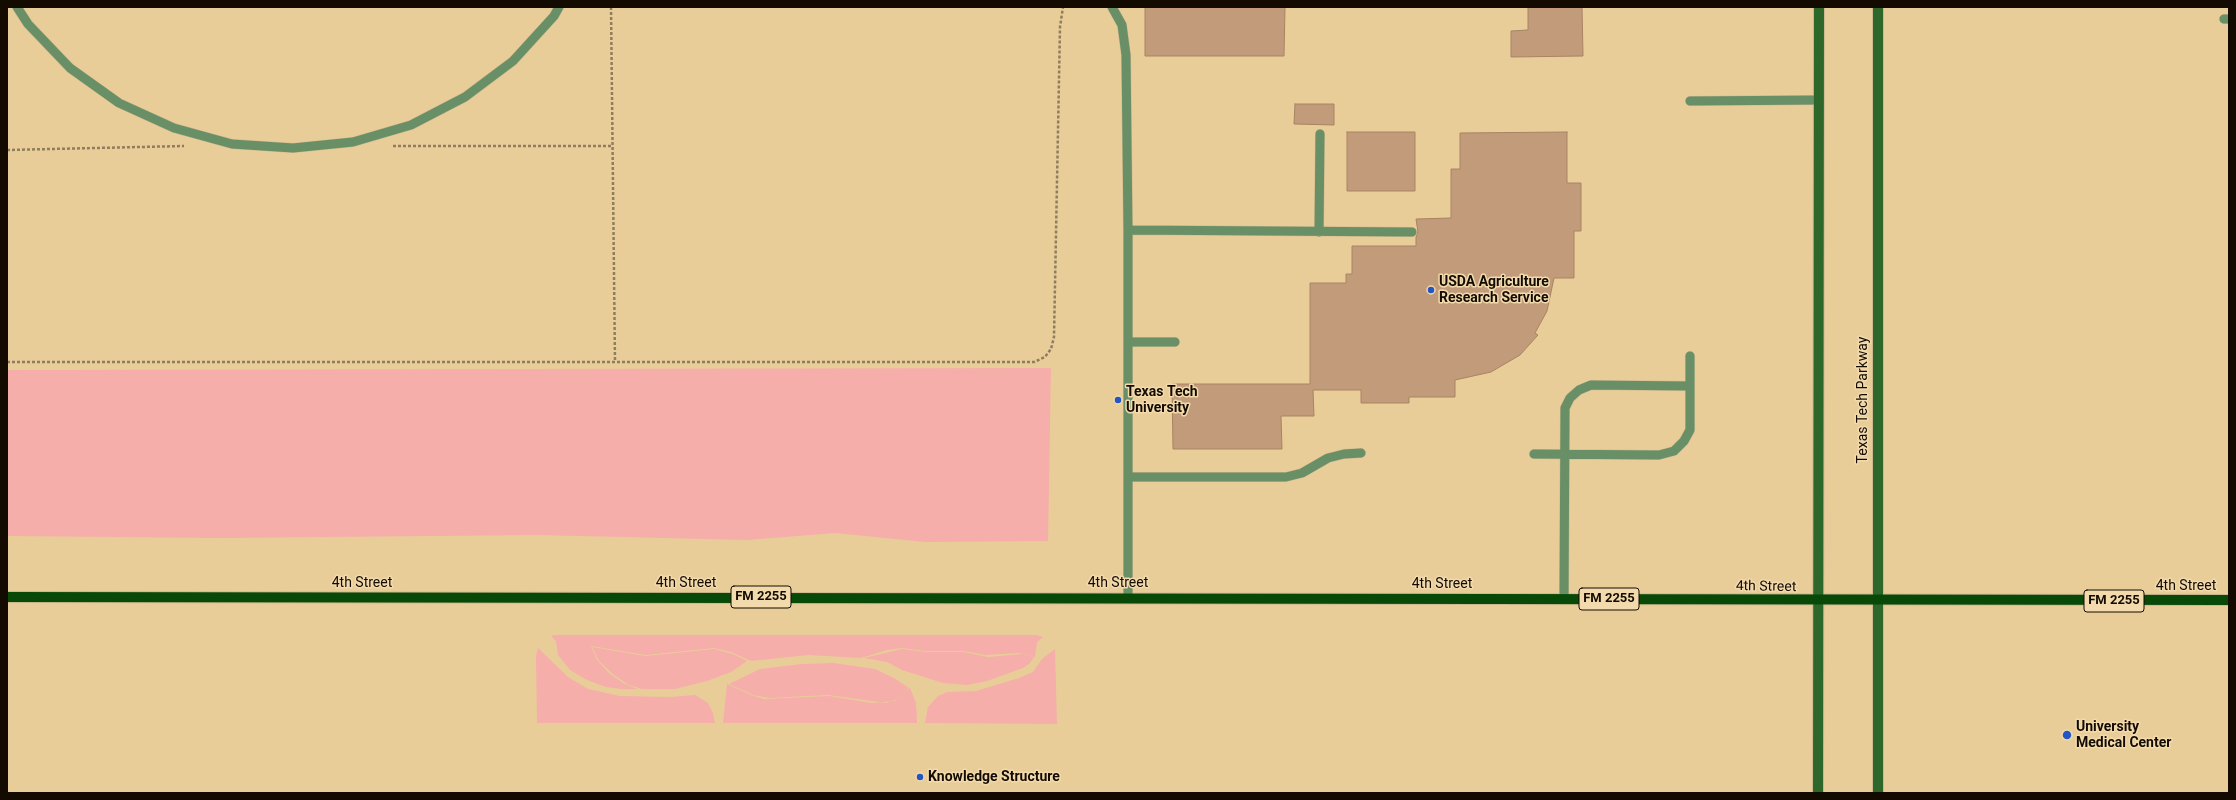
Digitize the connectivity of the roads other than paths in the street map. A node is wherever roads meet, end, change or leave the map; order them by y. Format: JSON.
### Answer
{"nodes":[{"id":1,"x":17,"y":7,"type":"edge"},
{"id":2,"x":559,"y":7,"type":"edge"},
{"id":3,"x":1112,"y":7,"type":"edge"},
{"id":4,"x":1819,"y":7,"type":"edge"},
{"id":5,"x":1878,"y":7,"type":"edge"},
{"id":6,"x":1818,"y":100,"type":"junction"},
{"id":7,"x":1690,"y":101,"type":"dead end"},
{"id":8,"x":1320,"y":134,"type":"dead end"},
{"id":9,"x":1128,"y":230,"type":"junction"},
{"id":10,"x":1319,"y":232,"type":"junction"},
{"id":11,"x":1412,"y":232,"type":"dead end"},
{"id":12,"x":1128,"y":342,"type":"junction"},
{"id":13,"x":1175,"y":342,"type":"dead end"},
{"id":14,"x":1690,"y":356,"type":"dead end"},
{"id":15,"x":1690,"y":386,"type":"junction"},
{"id":16,"x":1361,"y":453,"type":"dead end"},
{"id":17,"x":1534,"y":454,"type":"dead end"},
{"id":18,"x":1565,"y":454,"type":"junction"},
{"id":19,"x":1128,"y":477,"type":"junction"},
{"id":20,"x":7,"y":597,"type":"edge"},
{"id":21,"x":1128,"y":597,"type":"junction"},
{"id":22,"x":1564,"y":598,"type":"junction"},
{"id":23,"x":2229,"y":600,"type":"edge"},
{"id":24,"x":1818,"y":601,"type":"junction"},
{"id":25,"x":1877,"y":601,"type":"junction"},
{"id":26,"x":1818,"y":793,"type":"edge"},
{"id":27,"x":1878,"y":793,"type":"edge"}],
"edges":[{"from":1,"to":2,"type":"lane"},
{"from":3,"to":9,"type":"lane"},
{"from":4,"to":6,"type":"main road"},
{"from":5,"to":25,"type":"main road","name":"Texas Tech Parkway"},
{"from":6,"to":7,"type":"lane"},
{"from":6,"to":24,"type":"main road"},
{"from":8,"to":10,"type":"lane"},
{"from":9,"to":10,"type":"lane"},
{"from":9,"to":12,"type":"lane"},
{"from":10,"to":11,"type":"lane"},
{"from":12,"to":13,"type":"lane"},
{"from":12,"to":19,"type":"lane"},
{"from":14,"to":15,"type":"lane"},
{"from":15,"to":18,"type":"lane"},
{"from":15,"to":18,"type":"lane"},
{"from":16,"to":19,"type":"lane"},
{"from":17,"to":18,"type":"lane"},
{"from":18,"to":22,"type":"lane"},
{"from":19,"to":21,"type":"lane"},
{"from":20,"to":21,"type":"main road","name":"4th Street","number":"FM 2255"},
{"from":21,"to":22,"type":"main road","name":"4th Street","number":"FM 2255"},
{"from":22,"to":24,"type":"main road","name":"4th Street","number":"FM 2255"},
{"from":23,"to":25,"type":"main road","name":"4th Street","number":"FM 2255"},
{"from":24,"to":25,"type":"main road","name":"4th Street","number":"FM 2255"},
{"from":24,"to":26,"type":"main road"},
{"from":25,"to":27,"type":"main road","name":"Texas Tech Parkway"}]}
